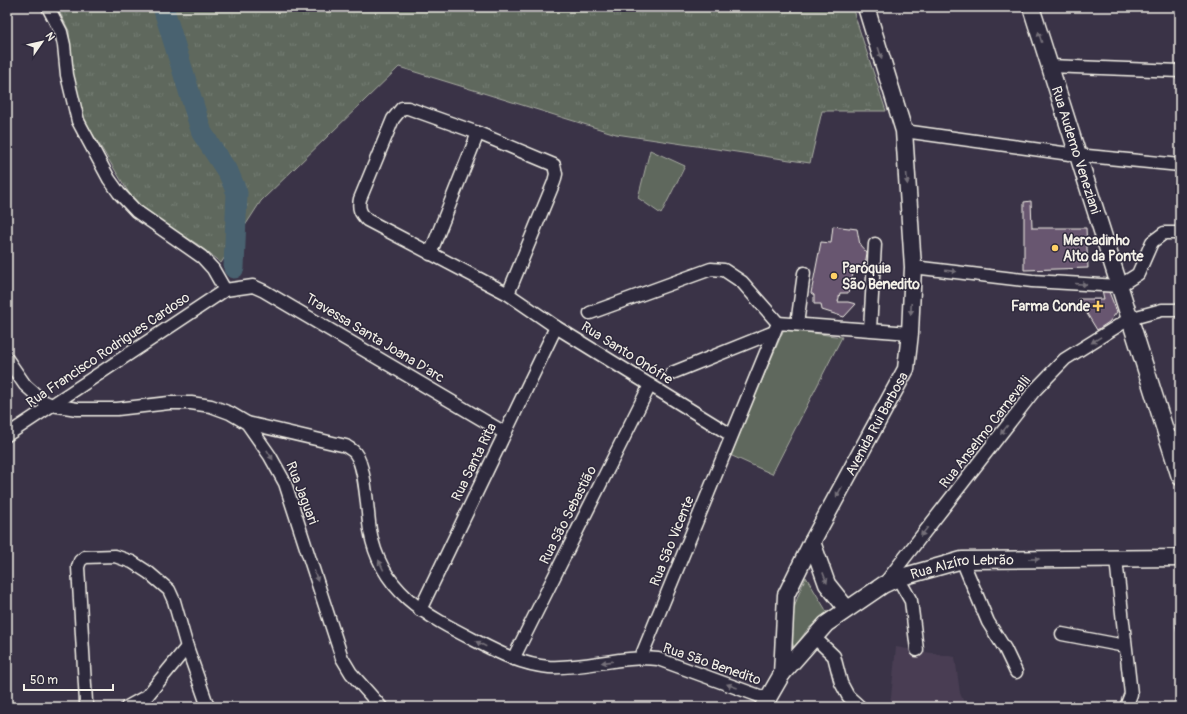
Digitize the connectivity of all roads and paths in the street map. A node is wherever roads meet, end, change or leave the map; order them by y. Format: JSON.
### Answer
{"nodes":[{"id":1,"x":48,"y":7,"type":"edge"},
{"id":2,"x":1031,"y":7,"type":"edge"},
{"id":3,"x":867,"y":9,"type":"edge"},
{"id":4,"x":1049,"y":66,"type":"junction"},
{"id":5,"x":1180,"y":71,"type":"edge"},
{"id":6,"x":904,"y":131,"type":"junction"},
{"id":7,"x":478,"y":133,"type":"junction"},
{"id":8,"x":1077,"y":155,"type":"junction"},
{"id":9,"x":1180,"y":165,"type":"edge"},
{"id":10,"x":1180,"y":233,"type":"edge"},
{"id":11,"x":875,"y":244,"type":"dead end"},
{"id":12,"x":430,"y":254,"type":"junction"},
{"id":13,"x":913,"y":267,"type":"junction"},
{"id":14,"x":804,"y":273,"type":"dead end"},
{"id":15,"x":1119,"y":286,"type":"junction"},
{"id":16,"x":225,"y":290,"type":"junction"},
{"id":17,"x":508,"y":294,"type":"junction"},
{"id":18,"x":1180,"y":310,"type":"edge"},
{"id":19,"x":590,"y":313,"type":"dead end"},
{"id":20,"x":1129,"y":319,"type":"junction"},
{"id":21,"x":797,"y":324,"type":"junction"},
{"id":22,"x":556,"y":327,"type":"junction"},
{"id":23,"x":776,"y":328,"type":"junction"},
{"id":24,"x":870,"y":329,"type":"junction"},
{"id":25,"x":910,"y":333,"type":"junction"},
{"id":26,"x":7,"y":359,"type":"edge"},
{"id":27,"x":672,"y":373,"type":"dead end"},
{"id":28,"x":650,"y":385,"type":"junction"},
{"id":29,"x":52,"y":405,"type":"junction"},
{"id":30,"x":247,"y":423,"type":"junction"},
{"id":31,"x":505,"y":433,"type":"junction"},
{"id":32,"x":7,"y":435,"type":"edge"},
{"id":33,"x":731,"y":435,"type":"junction"},
{"id":34,"x":1173,"y":438,"type":"edge"},
{"id":35,"x":1180,"y":477,"type":"edge"},
{"id":36,"x":812,"y":542,"type":"junction"},
{"id":37,"x":1180,"y":559,"type":"edge"},
{"id":38,"x":962,"y":560,"type":"junction"},
{"id":39,"x":1116,"y":560,"type":"junction"},
{"id":40,"x":898,"y":578,"type":"junction"},
{"id":41,"x":883,"y":585,"type":"junction"},
{"id":42,"x":847,"y":609,"type":"junction"},
{"id":43,"x":420,"y":610,"type":"junction"},
{"id":44,"x":1062,"y":634,"type":"dead end"},
{"id":45,"x":814,"y":637,"type":"junction"},
{"id":46,"x":1125,"y":646,"type":"junction"},
{"id":47,"x":187,"y":647,"type":"junction"},
{"id":48,"x":917,"y":650,"type":"dead end"},
{"id":49,"x":641,"y":657,"type":"junction"},
{"id":50,"x":513,"y":659,"type":"junction"},
{"id":51,"x":1016,"y":672,"type":"dead end"},
{"id":52,"x":782,"y":674,"type":"junction"},
{"id":53,"x":766,"y":703,"type":"edge"},
{"id":54,"x":88,"y":707,"type":"edge"},
{"id":55,"x":127,"y":707,"type":"edge"},
{"id":56,"x":208,"y":707,"type":"edge"},
{"id":57,"x":381,"y":707,"type":"edge"},
{"id":58,"x":860,"y":707,"type":"edge"},
{"id":59,"x":1126,"y":707,"type":"edge"}],
"edges":[{"from":1,"to":16,"type":"street"},
{"from":4,"to":2,"type":"main road","name":"Rua Audemo Veneziani","one_way":true},
{"from":3,"to":6,"type":"main road","name":"Avenida Rui Barbosa","one_way":true},
{"from":4,"to":5,"type":"street"},
{"from":4,"to":8,"type":"main road","name":"Rua Audemo Veneziani"},
{"from":6,"to":8,"type":"street"},
{"from":6,"to":13,"type":"main road","name":"Avenida Rui Barbosa","one_way":true},
{"from":7,"to":12,"type":"street"},
{"from":7,"to":12,"type":"street","name":"Rua Santo Onófre"},
{"from":7,"to":17,"type":"street"},
{"from":8,"to":9,"type":"street"},
{"from":8,"to":15,"type":"main road","name":"Rua Audemo Veneziani"},
{"from":10,"to":15,"type":"street"},
{"from":11,"to":24,"type":"street"},
{"from":12,"to":17,"type":"street","name":"Rua Santo Onófre"},
{"from":13,"to":15,"type":"street","one_way":true},
{"from":13,"to":25,"type":"main road","name":"Avenida Rui Barbosa","one_way":true},
{"from":14,"to":21,"type":"street"},
{"from":15,"to":20,"type":"main road","name":"Rua Audemo Veneziani"},
{"from":16,"to":29,"type":"street","name":"Rua Francisco Rodrigues Cardoso"},
{"from":16,"to":31,"type":"street","name":"Travessa Santa Joana D'arc"},
{"from":17,"to":22,"type":"street","name":"Rua Santo Onófre"},
{"from":18,"to":20,"type":"street","name":"Rua Anselmo Carnevalli"},
{"from":19,"to":23,"type":"street"},
{"from":20,"to":34,"type":"main road","name":"Rua Audemo Veneziani"},
{"from":20,"to":41,"type":"street","name":"Rua Anselmo Carnevalli","one_way":true},
{"from":21,"to":23,"type":"street"},
{"from":21,"to":24,"type":"street"},
{"from":22,"to":28,"type":"street","name":"Rua Santo Onófre"},
{"from":22,"to":31,"type":"street","name":"Rua Santa Rita"},
{"from":23,"to":27,"type":"street"},
{"from":23,"to":33,"type":"street","name":"Rua São Vicente"},
{"from":24,"to":25,"type":"street"},
{"from":25,"to":36,"type":"main road","name":"Avenida Rui Barbosa","one_way":true},
{"from":26,"to":29,"type":"street","name":"Rua Jaguari"},
{"from":28,"to":33,"type":"street","name":"Rua Santo Onófre"},
{"from":28,"to":50,"type":"street","name":"Rua São Sebastião"},
{"from":29,"to":30,"type":"street","name":"Rua Jaguari"},
{"from":29,"to":32,"type":"street","name":"Rua Francisco Rodrigues Cardoso"},
{"from":43,"to":30,"type":"street","name":"Rua São Benedito","one_way":true},
{"from":30,"to":57,"type":"street","name":"Rua Jaguari","one_way":true},
{"from":31,"to":43,"type":"street","name":"Rua Santa Rita"},
{"from":33,"to":49,"type":"street","name":"Rua São Vicente"},
{"from":34,"to":35,"type":"main road","name":"Rua Audemo Veneziani"},
{"from":36,"to":42,"type":"main road","one_way":true},
{"from":36,"to":52,"type":"main road","name":"Avenida Rui Barbosa"},
{"from":37,"to":39,"type":"main road","name":"Rua Alzíro Lebrão"},
{"from":38,"to":39,"type":"main road","name":"Rua Alzíro Lebrão","one_way":true},
{"from":38,"to":40,"type":"main road","name":"Rua Alzíro Lebrão"},
{"from":38,"to":51,"type":"street"},
{"from":39,"to":46,"type":"street"},
{"from":40,"to":41,"type":"main road","name":"Rua Alzíro Lebrão"},
{"from":40,"to":48,"type":"street"},
{"from":41,"to":42,"type":"main road","name":"Rua Alzíro Lebrão"},
{"from":42,"to":45,"type":"main road","name":"Rua Alzíro Lebrão"},
{"from":50,"to":43,"type":"street","name":"Rua São Benedito","one_way":true},
{"from":44,"to":46,"type":"street"},
{"from":45,"to":52,"type":"main road","name":"Rua Alzíro Lebrão"},
{"from":45,"to":58,"type":"street"},
{"from":46,"to":59,"type":"street"},
{"from":47,"to":54,"type":"street"},
{"from":47,"to":55,"type":"street"},
{"from":47,"to":56,"type":"street"},
{"from":49,"to":50,"type":"street","name":"Rua São Benedito","one_way":true},
{"from":53,"to":49,"type":"street","name":"Rua São Benedito","one_way":true},
{"from":52,"to":53,"type":"main road","name":"Avenida Rui Barbosa"}]}
